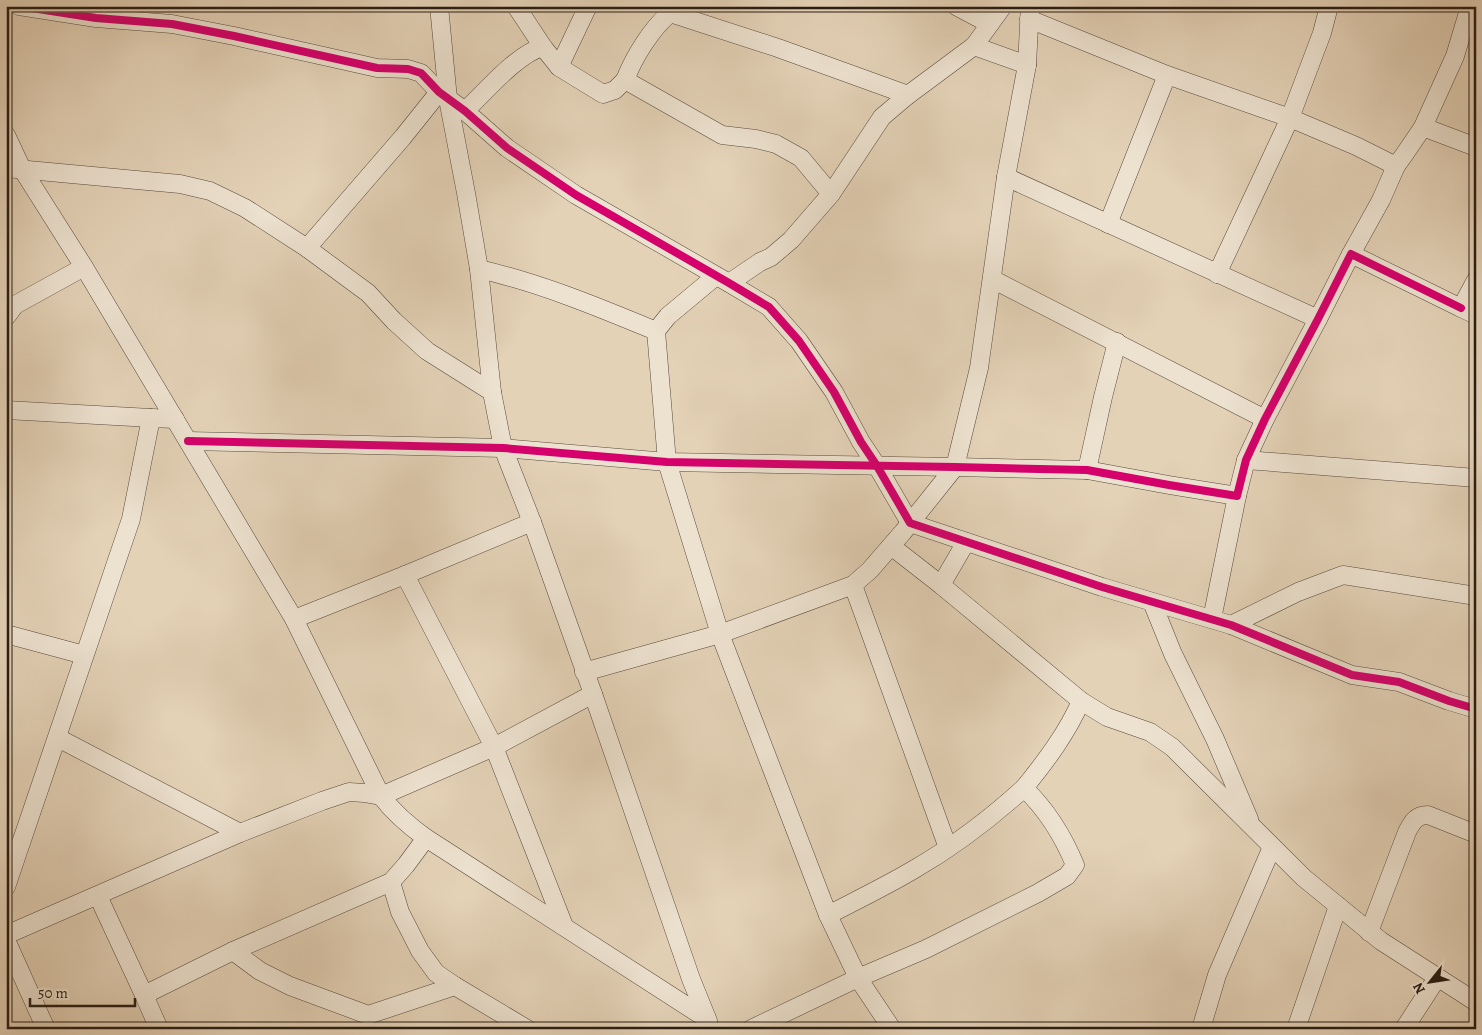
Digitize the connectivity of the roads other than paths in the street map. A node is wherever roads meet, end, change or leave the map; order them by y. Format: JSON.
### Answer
{"nodes":[{"id":1,"x":19,"y":6,"type":"edge"},
{"id":2,"x":439,"y":6,"type":"edge"},
{"id":3,"x":516,"y":6,"type":"edge"},
{"id":4,"x":588,"y":6,"type":"edge"},
{"id":5,"x":956,"y":6,"type":"edge"},
{"id":6,"x":1003,"y":6,"type":"edge"},
{"id":7,"x":1329,"y":6,"type":"edge"},
{"id":8,"x":1470,"y":6,"type":"edge"},
{"id":9,"x":671,"y":9,"type":"edge"},
{"id":10,"x":1030,"y":13,"type":"edge"},
{"id":11,"x":990,"y":24,"type":"junction"},
{"id":12,"x":974,"y":46,"type":"junction"},
{"id":13,"x":543,"y":47,"type":"junction"},
{"id":14,"x":1027,"y":65,"type":"junction"},
{"id":15,"x":559,"y":67,"type":"junction"},
{"id":16,"x":1167,"y":75,"type":"junction"},
{"id":17,"x":625,"y":80,"type":"junction"},
{"id":18,"x":908,"y":95,"type":"junction"},
{"id":19,"x":443,"y":96,"type":"junction"},
{"id":20,"x":466,"y":111,"type":"junction"},
{"id":21,"x":1290,"y":118,"type":"junction"},
{"id":22,"x":1423,"y":127,"type":"junction"},
{"id":23,"x":6,"y":135,"type":"edge"},
{"id":24,"x":1476,"y":147,"type":"edge"},
{"id":25,"x":1396,"y":166,"type":"junction"},
{"id":26,"x":14,"y":168,"type":"edge"},
{"id":27,"x":1006,"y":177,"type":"junction"},
{"id":28,"x":831,"y":194,"type":"junction"},
{"id":29,"x":1108,"y":224,"type":"junction"},
{"id":30,"x":307,"y":248,"type":"junction"},
{"id":31,"x":1351,"y":254,"type":"junction"},
{"id":32,"x":84,"y":267,"type":"junction"},
{"id":33,"x":479,"y":269,"type":"junction"},
{"id":34,"x":1217,"y":274,"type":"junction"},
{"id":35,"x":723,"y":279,"type":"junction"},
{"id":36,"x":992,"y":279,"type":"junction"},
{"id":37,"x":1476,"y":280,"type":"edge"},
{"id":38,"x":1468,"y":312,"type":"edge"},
{"id":39,"x":6,"y":317,"type":"edge"},
{"id":40,"x":1318,"y":319,"type":"junction"},
{"id":41,"x":656,"y":331,"type":"junction"},
{"id":42,"x":1117,"y":342,"type":"junction"},
{"id":43,"x":492,"y":392,"type":"junction"},
{"id":44,"x":6,"y":410,"type":"edge"},
{"id":45,"x":151,"y":418,"type":"junction"},
{"id":46,"x":175,"y":419,"type":"junction"},
{"id":47,"x":1265,"y":419,"type":"junction"},
{"id":48,"x":188,"y":441,"type":"junction"},
{"id":49,"x":503,"y":448,"type":"junction"},
{"id":50,"x":1246,"y":460,"type":"junction"},
{"id":51,"x":667,"y":462,"type":"junction"},
{"id":52,"x":876,"y":466,"type":"junction"},
{"id":53,"x":955,"y":467,"type":"junction"},
{"id":54,"x":1087,"y":470,"type":"junction"},
{"id":55,"x":1476,"y":478,"type":"edge"},
{"id":56,"x":1237,"y":496,"type":"junction"},
{"id":57,"x":532,"y":522,"type":"junction"},
{"id":58,"x":910,"y":523,"type":"junction"},
{"id":59,"x":966,"y":542,"type":"junction"},
{"id":60,"x":891,"y":546,"type":"junction"},
{"id":61,"x":405,"y":575,"type":"junction"},
{"id":62,"x":853,"y":585,"type":"junction"},
{"id":63,"x":941,"y":585,"type":"junction"},
{"id":64,"x":1476,"y":596,"type":"edge"},
{"id":65,"x":1152,"y":602,"type":"junction"},
{"id":66,"x":294,"y":619,"type":"junction"},
{"id":67,"x":1212,"y":619,"type":"junction"},
{"id":68,"x":1231,"y":625,"type":"junction"},
{"id":69,"x":6,"y":634,"type":"edge"},
{"id":70,"x":720,"y":634,"type":"junction"},
{"id":71,"x":84,"y":655,"type":"junction"},
{"id":72,"x":584,"y":672,"type":"junction"},
{"id":73,"x":593,"y":694,"type":"junction"},
{"id":74,"x":1081,"y":700,"type":"junction"},
{"id":75,"x":1476,"y":709,"type":"edge"},
{"id":76,"x":58,"y":738,"type":"junction"},
{"id":77,"x":494,"y":747,"type":"junction"},
{"id":78,"x":1024,"y":788,"type":"junction"},
{"id":79,"x":381,"y":796,"type":"junction"},
{"id":80,"x":1254,"y":829,"type":"junction"},
{"id":81,"x":240,"y":833,"type":"junction"},
{"id":82,"x":1476,"y":834,"type":"edge"},
{"id":83,"x":426,"y":838,"type":"junction"},
{"id":84,"x":1272,"y":847,"type":"junction"},
{"id":85,"x":948,"y":848,"type":"junction"},
{"id":86,"x":392,"y":882,"type":"junction"},
{"id":87,"x":6,"y":887,"type":"edge"},
{"id":88,"x":98,"y":896,"type":"junction"},
{"id":89,"x":1338,"y":906,"type":"junction"},
{"id":90,"x":828,"y":915,"type":"junction"},
{"id":91,"x":564,"y":926,"type":"junction"},
{"id":92,"x":1370,"y":932,"type":"junction"},
{"id":93,"x":6,"y":935,"type":"edge"},
{"id":94,"x":6,"y":940,"type":"edge"},
{"id":95,"x":233,"y":951,"type":"junction"},
{"id":96,"x":858,"y":978,"type":"junction"},
{"id":97,"x":1438,"y":978,"type":"junction"},
{"id":98,"x":455,"y":986,"type":"junction"},
{"id":99,"x":144,"y":995,"type":"junction"},
{"id":100,"x":1476,"y":1002,"type":"edge"},
{"id":101,"x":368,"y":1022,"type":"edge"},
{"id":102,"x":709,"y":1024,"type":"edge"},
{"id":103,"x":46,"y":1029,"type":"edge"},
{"id":104,"x":159,"y":1029,"type":"edge"},
{"id":105,"x":527,"y":1029,"type":"edge"},
{"id":106,"x":751,"y":1029,"type":"edge"},
{"id":107,"x":892,"y":1029,"type":"edge"},
{"id":108,"x":1201,"y":1029,"type":"edge"},
{"id":109,"x":1296,"y":1029,"type":"edge"},
{"id":110,"x":1404,"y":1029,"type":"edge"}],
"edges":[{"from":1,"to":19,"type":"street"},
{"from":2,"to":19,"type":"street"},
{"from":3,"to":13,"type":"street"},
{"from":4,"to":15,"type":"street"},
{"from":5,"to":11,"type":"street"},
{"from":6,"to":11,"type":"street"},
{"from":7,"to":21,"type":"street"},
{"from":8,"to":22,"type":"street"},
{"from":9,"to":17,"type":"street"},
{"from":9,"to":18,"type":"street"},
{"from":10,"to":14,"type":"street"},
{"from":10,"to":16,"type":"street"},
{"from":11,"to":12,"type":"street"},
{"from":12,"to":14,"type":"street"},
{"from":12,"to":18,"type":"street"},
{"from":13,"to":15,"type":"street"},
{"from":13,"to":20,"type":"street"},
{"from":14,"to":27,"type":"street"},
{"from":15,"to":17,"type":"street"},
{"from":16,"to":21,"type":"street"},
{"from":16,"to":29,"type":"street"},
{"from":17,"to":28,"type":"street"},
{"from":18,"to":28,"type":"street"},
{"from":19,"to":20,"type":"street"},
{"from":19,"to":30,"type":"street"},
{"from":19,"to":33,"type":"street"},
{"from":20,"to":35,"type":"street"},
{"from":21,"to":25,"type":"street"},
{"from":21,"to":34,"type":"street"},
{"from":22,"to":24,"type":"street"},
{"from":22,"to":25,"type":"street"},
{"from":23,"to":26,"type":"street"},
{"from":25,"to":31,"type":"street"},
{"from":26,"to":30,"type":"street"},
{"from":26,"to":32,"type":"street"},
{"from":27,"to":29,"type":"street"},
{"from":27,"to":36,"type":"street"},
{"from":28,"to":35,"type":"street"},
{"from":29,"to":34,"type":"street"},
{"from":30,"to":43,"type":"street"},
{"from":31,"to":38,"type":"street"},
{"from":31,"to":40,"type":"street"},
{"from":32,"to":39,"type":"street"},
{"from":32,"to":46,"type":"street"},
{"from":33,"to":41,"type":"street"},
{"from":33,"to":43,"type":"street"},
{"from":34,"to":40,"type":"street"},
{"from":35,"to":41,"type":"street"},
{"from":35,"to":52,"type":"street"},
{"from":36,"to":42,"type":"street"},
{"from":36,"to":53,"type":"street"},
{"from":37,"to":38,"type":"street"},
{"from":40,"to":47,"type":"street"},
{"from":41,"to":51,"type":"street"},
{"from":42,"to":47,"type":"street"},
{"from":42,"to":54,"type":"street"},
{"from":43,"to":49,"type":"street"},
{"from":44,"to":45,"type":"street"},
{"from":45,"to":46,"type":"street"},
{"from":45,"to":71,"type":"street"},
{"from":46,"to":48,"type":"street"},
{"from":47,"to":50,"type":"street"},
{"from":48,"to":49,"type":"street"},
{"from":48,"to":66,"type":"street"},
{"from":49,"to":51,"type":"street"},
{"from":49,"to":57,"type":"street"},
{"from":50,"to":55,"type":"street"},
{"from":50,"to":56,"type":"street"},
{"from":51,"to":52,"type":"street"},
{"from":51,"to":70,"type":"street"},
{"from":52,"to":53,"type":"street"},
{"from":52,"to":58,"type":"street"},
{"from":53,"to":54,"type":"street"},
{"from":53,"to":58,"type":"street"},
{"from":54,"to":56,"type":"street"},
{"from":56,"to":67,"type":"street"},
{"from":57,"to":61,"type":"street"},
{"from":57,"to":72,"type":"street"},
{"from":58,"to":59,"type":"street"},
{"from":58,"to":60,"type":"street"},
{"from":59,"to":63,"type":"street"},
{"from":59,"to":65,"type":"street"},
{"from":60,"to":62,"type":"street"},
{"from":60,"to":63,"type":"street"},
{"from":61,"to":66,"type":"street"},
{"from":61,"to":77,"type":"street"},
{"from":62,"to":70,"type":"street"},
{"from":62,"to":85,"type":"street"},
{"from":63,"to":74,"type":"street"},
{"from":64,"to":68,"type":"street"},
{"from":65,"to":67,"type":"street"},
{"from":65,"to":80,"type":"street"},
{"from":66,"to":79,"type":"street"},
{"from":67,"to":68,"type":"street"},
{"from":68,"to":75,"type":"street"},
{"from":69,"to":71,"type":"street"},
{"from":70,"to":72,"type":"street"},
{"from":70,"to":90,"type":"street"},
{"from":71,"to":76,"type":"street"},
{"from":72,"to":73,"type":"street"},
{"from":73,"to":77,"type":"street"},
{"from":73,"to":102,"type":"street"},
{"from":74,"to":78,"type":"street"},
{"from":74,"to":80,"type":"street"},
{"from":76,"to":81,"type":"street"},
{"from":76,"to":87,"type":"street"},
{"from":77,"to":79,"type":"street"},
{"from":77,"to":91,"type":"street"},
{"from":78,"to":85,"type":"street"},
{"from":78,"to":96,"type":"street"},
{"from":79,"to":81,"type":"street"},
{"from":79,"to":83,"type":"street"},
{"from":80,"to":84,"type":"street"},
{"from":81,"to":88,"type":"street"},
{"from":82,"to":92,"type":"street"},
{"from":83,"to":86,"type":"street"},
{"from":83,"to":91,"type":"street"},
{"from":84,"to":89,"type":"street"},
{"from":84,"to":108,"type":"street"},
{"from":85,"to":90,"type":"street"},
{"from":86,"to":95,"type":"street"},
{"from":86,"to":98,"type":"street"},
{"from":88,"to":93,"type":"street"},
{"from":88,"to":99,"type":"street"},
{"from":89,"to":92,"type":"street"},
{"from":89,"to":109,"type":"street"},
{"from":90,"to":96,"type":"street"},
{"from":91,"to":102,"type":"street"},
{"from":92,"to":97,"type":"street"},
{"from":94,"to":103,"type":"street"},
{"from":95,"to":99,"type":"street"},
{"from":95,"to":101,"type":"street"},
{"from":96,"to":106,"type":"street"},
{"from":96,"to":107,"type":"street"},
{"from":97,"to":100,"type":"street"},
{"from":97,"to":110,"type":"street"},
{"from":98,"to":101,"type":"street"},
{"from":98,"to":105,"type":"street"},
{"from":99,"to":104,"type":"street"}]}
